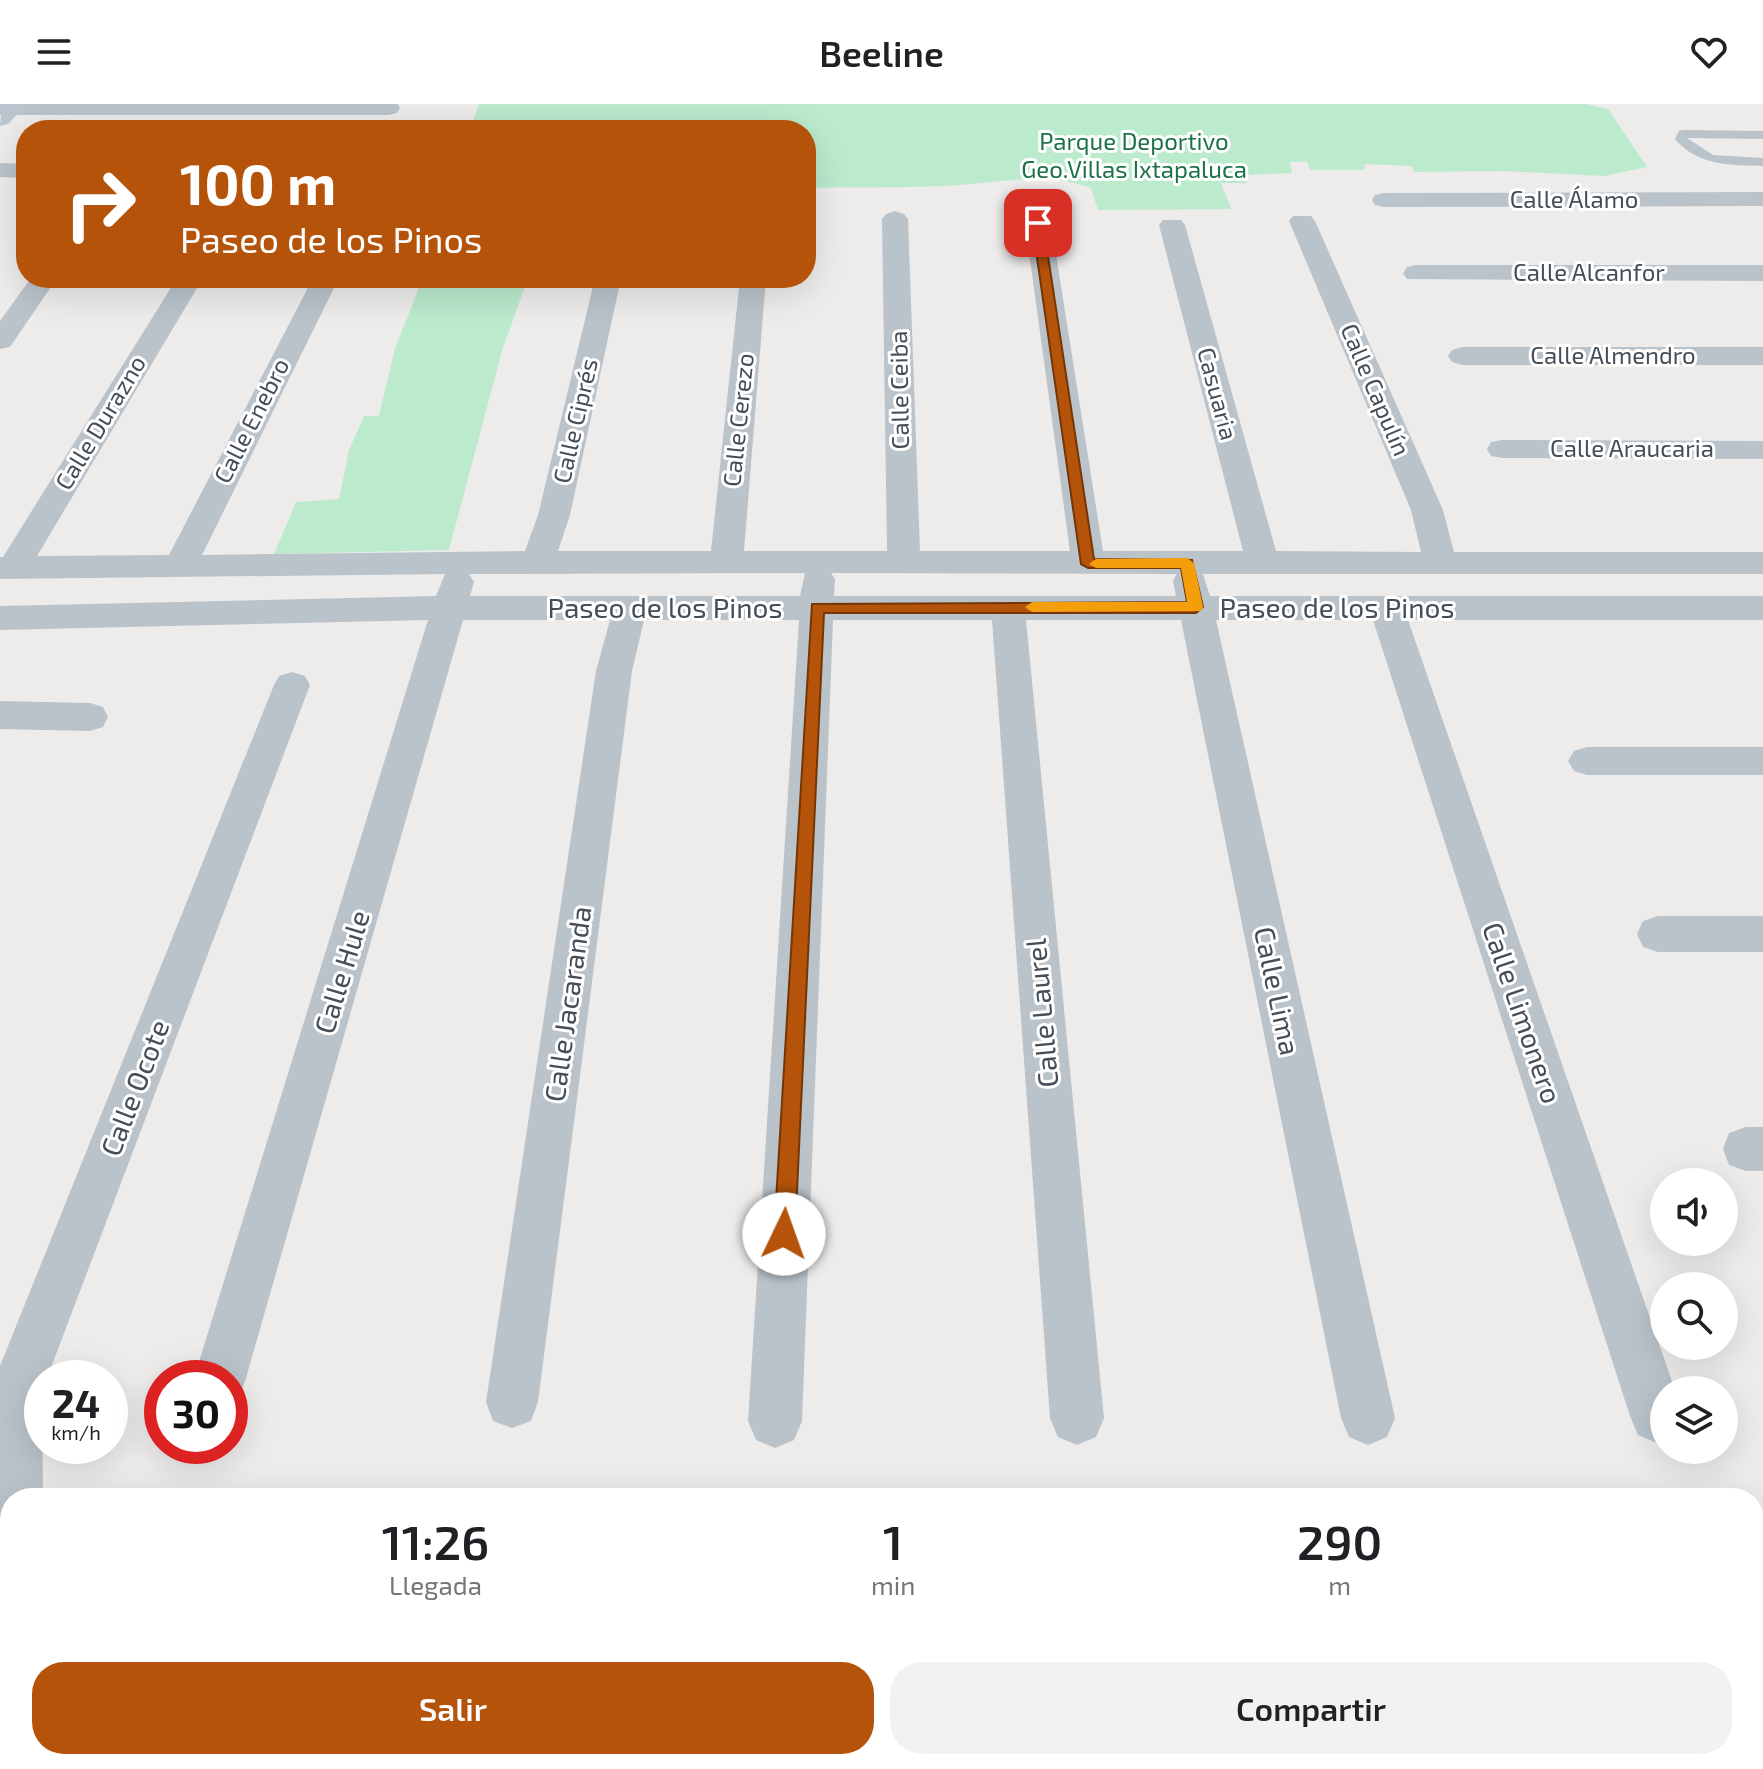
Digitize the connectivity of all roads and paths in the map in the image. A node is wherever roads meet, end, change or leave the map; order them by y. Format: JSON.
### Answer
{"nodes":[{"id":1,"x":389,"y":108,"type":"dead end"},
{"id":2,"x":7,"y":110,"type":"edge"},
{"id":3,"x":1763,"y":135,"type":"edge"},
{"id":4,"x":1763,"y":162,"type":"edge"},
{"id":5,"x":1763,"y":199,"type":"edge"},
{"id":6,"x":1384,"y":200,"type":"dead end"},
{"id":7,"x":895,"y":219,"type":"dead end"},
{"id":8,"x":1302,"y":221,"type":"dead end"},
{"id":9,"x":1038,"y":223,"type":"dead end"},
{"id":10,"x":1172,"y":225,"type":"dead end"},
{"id":11,"x":1416,"y":273,"type":"dead end"},
{"id":12,"x":1763,"y":273,"type":"edge"},
{"id":13,"x":37,"y":288,"type":"edge"},
{"id":14,"x":184,"y":288,"type":"edge"},
{"id":15,"x":321,"y":288,"type":"edge"},
{"id":16,"x":606,"y":288,"type":"edge"},
{"id":17,"x":752,"y":288,"type":"edge"},
{"id":18,"x":0,"y":341,"type":"edge"},
{"id":19,"x":1462,"y":356,"type":"dead end"},
{"id":20,"x":1763,"y":356,"type":"edge"},
{"id":21,"x":1502,"y":449,"type":"dead end"},
{"id":22,"x":1763,"y":450,"type":"edge"},
{"id":23,"x":538,"y":562,"type":"junction"},
{"id":24,"x":726,"y":562,"type":"junction"},
{"id":25,"x":819,"y":562,"type":"junction"},
{"id":26,"x":904,"y":562,"type":"junction"},
{"id":27,"x":1440,"y":562,"type":"junction"},
{"id":28,"x":1187,"y":563,"type":"junction"},
{"id":29,"x":1263,"y":563,"type":"junction"},
{"id":30,"x":1763,"y":563,"type":"edge"},
{"id":31,"x":1088,"y":564,"type":"junction"},
{"id":32,"x":180,"y":565,"type":"junction"},
{"id":33,"x":461,"y":565,"type":"junction"},
{"id":34,"x":6,"y":568,"type":"edge"},
{"id":35,"x":630,"y":607,"type":"junction"},
{"id":36,"x":1008,"y":607,"type":"junction"},
{"id":37,"x":1196,"y":607,"type":"junction"},
{"id":38,"x":451,"y":608,"type":"junction"},
{"id":39,"x":817,"y":608,"type":"junction"},
{"id":40,"x":1763,"y":608,"type":"edge"},
{"id":41,"x":1387,"y":610,"type":"junction"},
{"id":42,"x":0,"y":618,"type":"edge"},
{"id":43,"x":292,"y":685,"type":"dead end"},
{"id":44,"x":0,"y":715,"type":"edge"},
{"id":45,"x":90,"y":717,"type":"dead end"},
{"id":46,"x":1587,"y":761,"type":"dead end"},
{"id":47,"x":1763,"y":761,"type":"edge"},
{"id":48,"x":1658,"y":934,"type":"dead end"},
{"id":49,"x":1763,"y":934,"type":"edge"},
{"id":50,"x":225,"y":1360,"type":"edge"},
{"id":51,"x":1650,"y":1395,"type":"edge"},
{"id":52,"x":512,"y":1402,"type":"dead end"},
{"id":53,"x":1077,"y":1418,"type":"dead end"},
{"id":54,"x":1368,"y":1418,"type":"dead end"},
{"id":55,"x":775,"y":1421,"type":"dead end"},
{"id":56,"x":15,"y":1488,"type":"edge"}],
"edges":[{"from":1,"to":2,"type":"street"},
{"from":3,"to":4,"type":"lane"},
{"from":5,"to":6,"type":"street","name":"Calle Álamo"},
{"from":7,"to":26,"type":"street","name":"Calle Ceiba"},
{"from":8,"to":27,"type":"street","name":"Calle Capulín"},
{"from":9,"to":31,"type":"street"},
{"from":10,"to":29,"type":"street","name":"Casuaria"},
{"from":11,"to":12,"type":"street","name":"Calle Alcanfor"},
{"from":13,"to":18,"type":"street"},
{"from":14,"to":34,"type":"street","name":"Calle Durazno"},
{"from":15,"to":32,"type":"street","name":"Calle Enebro"},
{"from":16,"to":23,"type":"street","name":"Calle Ciprés"},
{"from":17,"to":24,"type":"street","name":"Calle Cerezo"},
{"from":19,"to":20,"type":"street","name":"Calle Almendro"},
{"from":21,"to":22,"type":"street","name":"Calle Araucaria"},
{"from":23,"to":24,"type":"street","name":"Paseo de los Pinos"},
{"from":23,"to":33,"type":"street","name":"Paseo de los Pinos"},
{"from":24,"to":25,"type":"street","name":"Paseo de los Pinos"},
{"from":25,"to":26,"type":"street","name":"Paseo de los Pinos"},
{"from":25,"to":39,"type":"street"},
{"from":26,"to":31,"type":"street","name":"Paseo de los Pinos"},
{"from":27,"to":29,"type":"street","name":"Paseo de los Pinos"},
{"from":27,"to":30,"type":"street","name":"Paseo de los Pinos"},
{"from":28,"to":29,"type":"street","name":"Paseo de los Pinos"},
{"from":28,"to":31,"type":"street","name":"Paseo de los Pinos"},
{"from":28,"to":37,"type":"street","name":"Calle Lima"},
{"from":32,"to":33,"type":"street","name":"Paseo de los Pinos"},
{"from":32,"to":34,"type":"street","name":"Paseo de los Pinos"},
{"from":33,"to":38,"type":"street","name":"Calle Hule"},
{"from":35,"to":38,"type":"street","name":"Paseo de los Pinos"},
{"from":35,"to":39,"type":"street","name":"Paseo de los Pinos"},
{"from":35,"to":52,"type":"street","name":"Calle Jacaranda"},
{"from":36,"to":37,"type":"street","name":"Paseo de los Pinos"},
{"from":36,"to":39,"type":"street","name":"Paseo de los Pinos"},
{"from":36,"to":53,"type":"street","name":"Calle Laurel"},
{"from":37,"to":41,"type":"street","name":"Paseo de los Pinos"},
{"from":37,"to":54,"type":"street","name":"Calle Lima"},
{"from":38,"to":42,"type":"street","name":"Paseo de los Pinos"},
{"from":38,"to":50,"type":"street","name":"Calle Hule"},
{"from":39,"to":55,"type":"street"},
{"from":40,"to":41,"type":"street","name":"Paseo de los Pinos"},
{"from":41,"to":51,"type":"street","name":"Calle Limonero"},
{"from":43,"to":56,"type":"street","name":"Calle Ocote"},
{"from":44,"to":45,"type":"street"},
{"from":46,"to":47,"type":"street"},
{"from":48,"to":49,"type":"street"}]}
